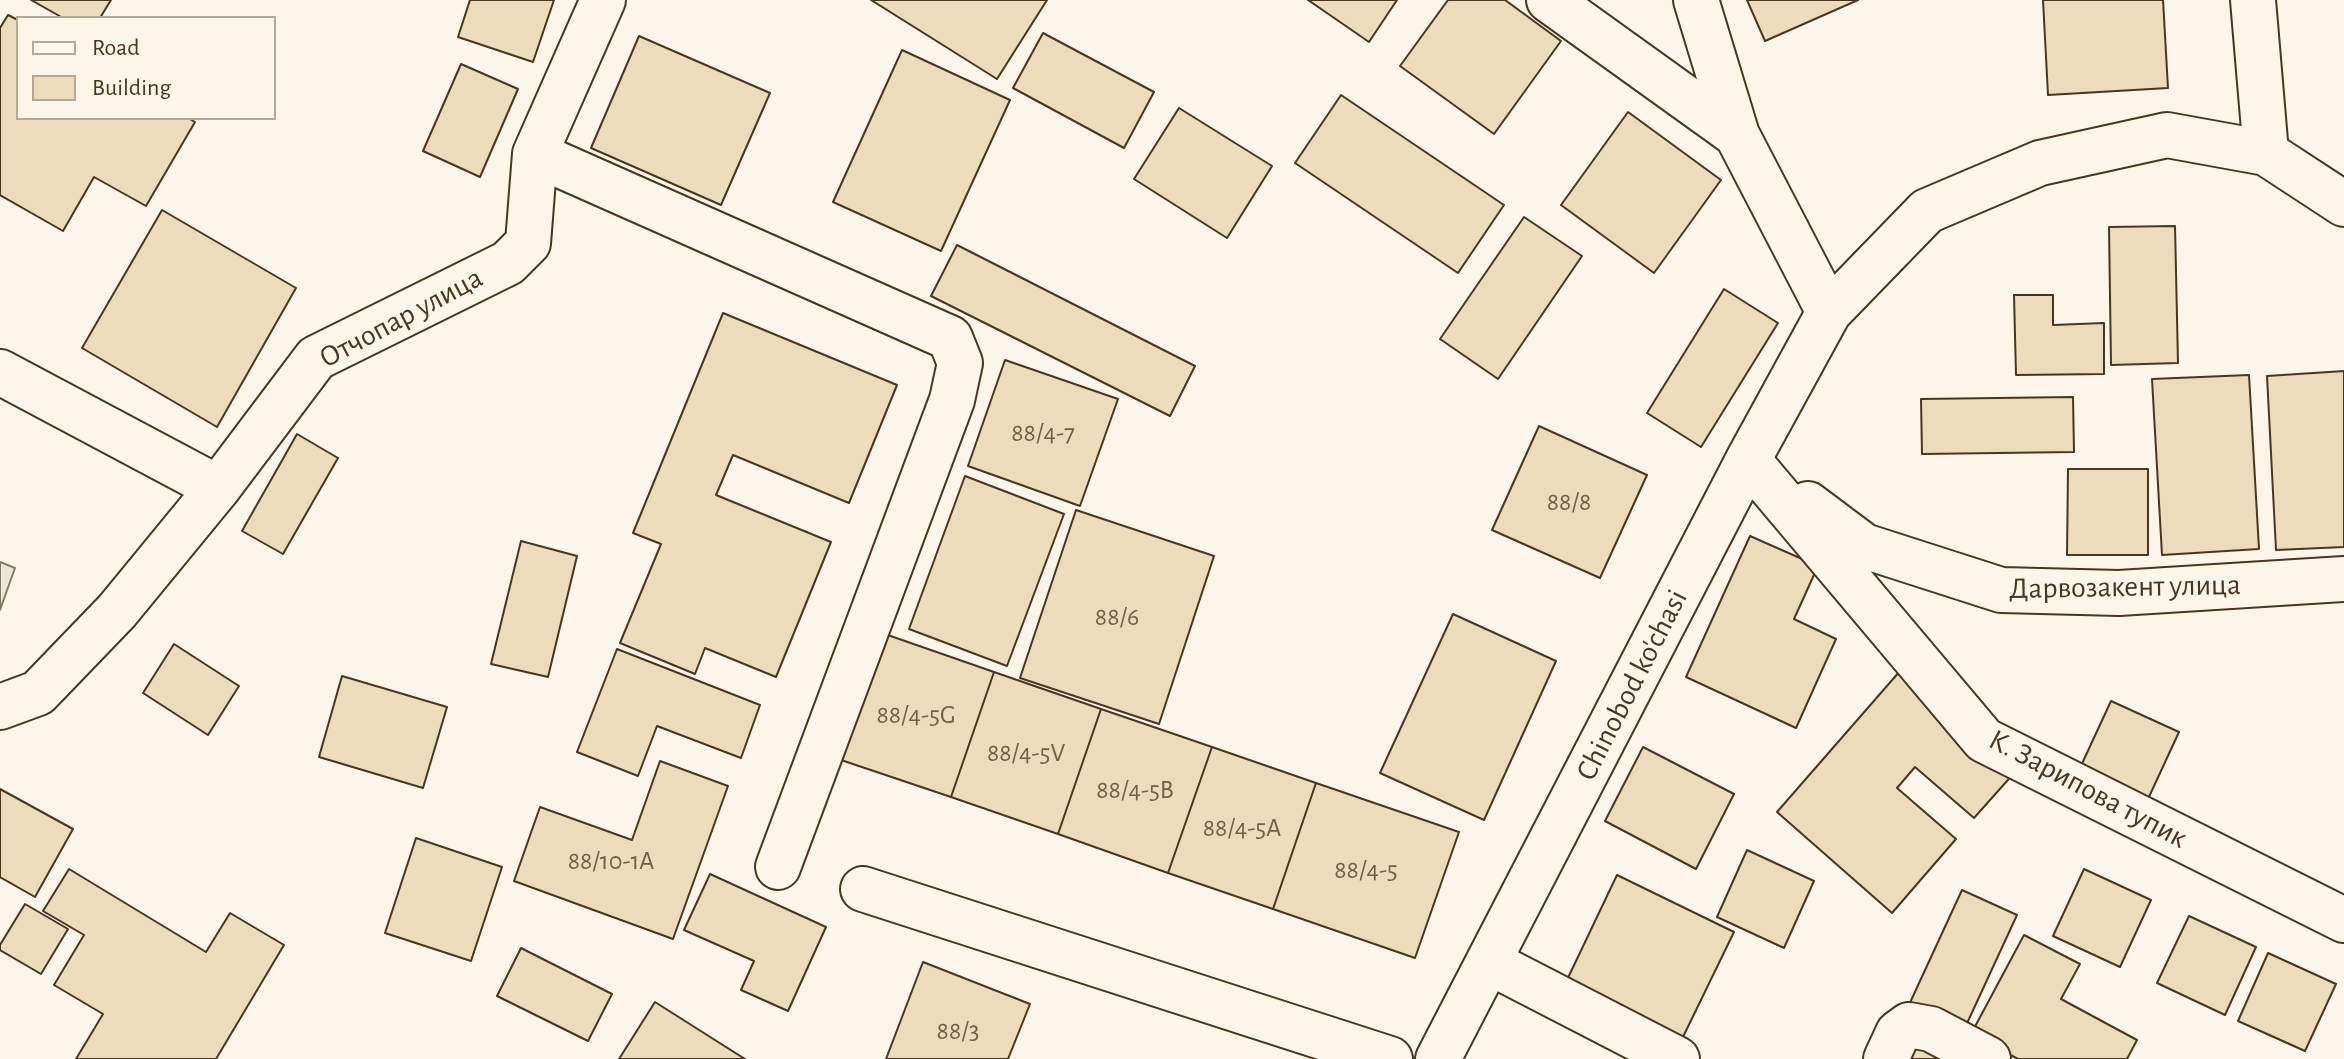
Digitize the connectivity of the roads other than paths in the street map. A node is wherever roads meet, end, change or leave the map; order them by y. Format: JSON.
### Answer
{"nodes":[{"id":1,"x":603,"y":0,"type":"edge"},
{"id":2,"x":1549,"y":0,"type":"edge"},
{"id":3,"x":1696,"y":0,"type":"edge"},
{"id":4,"x":2253,"y":0,"type":"edge"},
{"id":5,"x":1737,"y":135,"type":"junction"},
{"id":6,"x":2266,"y":153,"type":"junction"},
{"id":7,"x":535,"y":154,"type":"junction"},
{"id":8,"x":2344,"y":204,"type":"edge"},
{"id":9,"x":1829,"y":312,"type":"junction"},
{"id":10,"x":0,"y":372,"type":"edge"},
{"id":11,"x":1748,"y":460,"type":"junction"},
{"id":12,"x":218,"y":488,"type":"junction"},
{"id":13,"x":2344,"y":579,"type":"edge"},
{"id":14,"x":0,"y":707,"type":"edge"},
{"id":15,"x":778,"y":867,"type":"dead end"},
{"id":16,"x":863,"y":889,"type":"dead end"},
{"id":17,"x":2344,"y":920,"type":"edge"},
{"id":18,"x":1489,"y":962,"type":"junction"},
{"id":19,"x":1390,"y":1059,"type":"edge"},
{"id":20,"x":1438,"y":1059,"type":"edge"},
{"id":21,"x":1677,"y":1059,"type":"edge"},
{"id":22,"x":1886,"y":1059,"type":"edge"},
{"id":23,"x":1988,"y":1059,"type":"edge"}],
"edges":[{"from":1,"to":7,"type":"street","name":"Отчопар улица"},
{"from":2,"to":5,"type":"street"},
{"from":3,"to":5,"type":"street"},
{"from":4,"to":6,"type":"street"},
{"from":5,"to":9,"type":"street"},
{"from":6,"to":8,"type":"street"},
{"from":6,"to":9,"type":"street","name":"Chinobod ko'chasi"},
{"from":7,"to":12,"type":"street","name":"Отчопар улица"},
{"from":7,"to":15,"type":"street"},
{"from":9,"to":11,"type":"street","name":"Chinobod ko'chasi"},
{"from":10,"to":12,"type":"street"},
{"from":11,"to":13,"type":"street","name":"Дарвозакент улица"},
{"from":11,"to":17,"type":"street","name":"К. Зарипова тупик"},
{"from":11,"to":18,"type":"street","name":"Chinobod ko'chasi"},
{"from":12,"to":14,"type":"street","name":"Отчопар улица"},
{"from":16,"to":19,"type":"street"},
{"from":18,"to":20,"type":"street","name":"Chinobod ko'chasi"},
{"from":18,"to":21,"type":"street"},
{"from":22,"to":23,"type":"street"}]}
